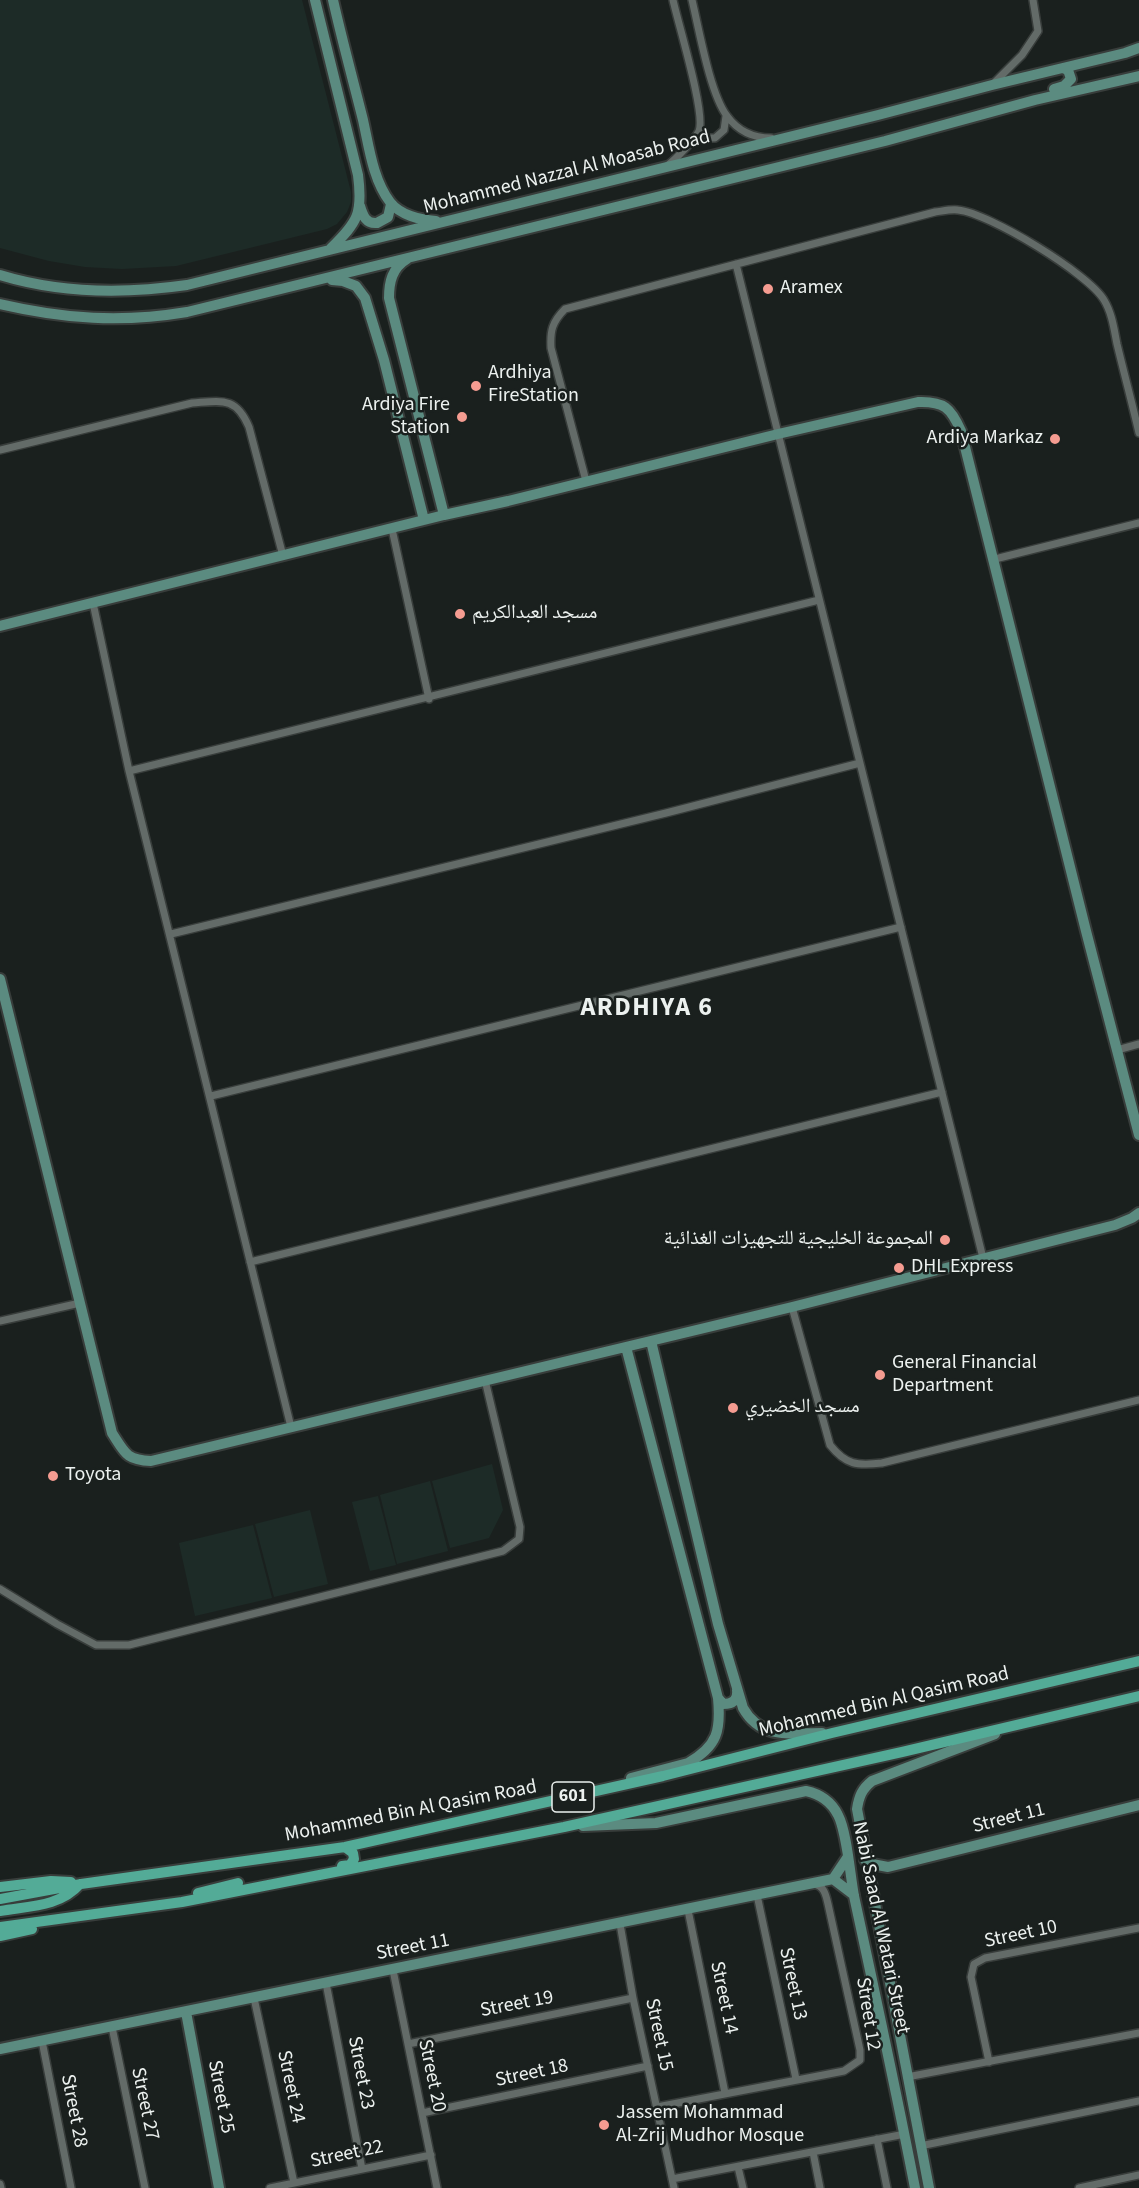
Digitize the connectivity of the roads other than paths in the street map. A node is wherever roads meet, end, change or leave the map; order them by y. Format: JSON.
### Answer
{"nodes":[{"id":1,"x":315,"y":0,"type":"edge"},
{"id":2,"x":333,"y":0,"type":"edge"},
{"id":3,"x":673,"y":0,"type":"edge"},
{"id":4,"x":692,"y":0,"type":"edge"},
{"id":5,"x":1033,"y":0,"type":"edge"},
{"id":6,"x":1139,"y":48,"type":"edge"},
{"id":7,"x":1062,"y":68,"type":"junction"},
{"id":8,"x":1139,"y":76,"type":"edge"},
{"id":9,"x":992,"y":85,"type":"junction"},
{"id":10,"x":726,"y":116,"type":"junction"},
{"id":11,"x":970,"y":116,"type":"junction"},
{"id":12,"x":700,"y":130,"type":"junction"},
{"id":13,"x":783,"y":139,"type":"junction"},
{"id":14,"x":666,"y":167,"type":"junction"},
{"id":15,"x":392,"y":204,"type":"junction"},
{"id":16,"x":360,"y":206,"type":"junction"},
{"id":17,"x":448,"y":222,"type":"junction"},
{"id":18,"x":330,"y":250,"type":"junction"},
{"id":19,"x":412,"y":256,"type":"junction"},
{"id":20,"x":736,"y":264,"type":"junction"},
{"id":21,"x":0,"y":275,"type":"edge"},
{"id":22,"x":323,"y":279,"type":"junction"},
{"id":23,"x":0,"y":304,"type":"edge"},
{"id":24,"x":403,"y":356,"type":"junction"},
{"id":25,"x":384,"y":360,"type":"junction"},
{"id":26,"x":1139,"y":433,"type":"edge"},
{"id":27,"x":778,"y":434,"type":"junction"},
{"id":28,"x":0,"y":450,"type":"edge"},
{"id":29,"x":586,"y":481,"type":"junction"},
{"id":30,"x":444,"y":515,"type":"junction"},
{"id":31,"x":424,"y":520,"type":"junction"},
{"id":32,"x":1139,"y":522,"type":"edge"},
{"id":33,"x":392,"y":529,"type":"junction"},
{"id":34,"x":283,"y":556,"type":"junction"},
{"id":35,"x":995,"y":560,"type":"junction"},
{"id":36,"x":819,"y":600,"type":"junction"},
{"id":37,"x":93,"y":603,"type":"junction"},
{"id":38,"x":0,"y":626,"type":"edge"},
{"id":39,"x":429,"y":699,"type":"junction"},
{"id":40,"x":860,"y":763,"type":"junction"},
{"id":41,"x":129,"y":771,"type":"junction"},
{"id":42,"x":901,"y":927,"type":"junction"},
{"id":43,"x":171,"y":934,"type":"junction"},
{"id":44,"x":0,"y":979,"type":"edge"},
{"id":45,"x":1139,"y":1044,"type":"edge"},
{"id":46,"x":1117,"y":1050,"type":"junction"},
{"id":47,"x":942,"y":1092,"type":"junction"},
{"id":48,"x":211,"y":1096,"type":"junction"},
{"id":49,"x":1139,"y":1135,"type":"edge"},
{"id":50,"x":1139,"y":1213,"type":"edge"},
{"id":51,"x":983,"y":1258,"type":"junction"},
{"id":52,"x":250,"y":1262,"type":"junction"},
{"id":53,"x":80,"y":1303,"type":"junction"},
{"id":54,"x":792,"y":1307,"type":"junction"},
{"id":55,"x":0,"y":1321,"type":"edge"},
{"id":56,"x":651,"y":1341,"type":"junction"},
{"id":57,"x":626,"y":1347,"type":"junction"},
{"id":58,"x":485,"y":1380,"type":"junction"},
{"id":59,"x":1139,"y":1400,"type":"edge"},
{"id":60,"x":291,"y":1427,"type":"junction"},
{"id":61,"x":0,"y":1589,"type":"edge"},
{"id":62,"x":1139,"y":1661,"type":"edge"},
{"id":63,"x":737,"y":1690,"type":"junction"},
{"id":64,"x":1139,"y":1696,"type":"edge"},
{"id":65,"x":718,"y":1698,"type":"junction"},
{"id":66,"x":1018,"y":1725,"type":"junction"},
{"id":67,"x":832,"y":1733,"type":"junction"},
{"id":68,"x":1139,"y":1806,"type":"edge"},
{"id":69,"x":459,"y":1823,"type":"junction"},
{"id":70,"x":564,"y":1827,"type":"junction"},
{"id":71,"x":862,"y":1844,"type":"junction"},
{"id":72,"x":345,"y":1847,"type":"junction"},
{"id":73,"x":846,"y":1852,"type":"junction"},
{"id":74,"x":865,"y":1860,"type":"junction"},
{"id":75,"x":888,"y":1867,"type":"junction"},
{"id":76,"x":833,"y":1879,"type":"junction"},
{"id":77,"x":81,"y":1884,"type":"junction"},
{"id":78,"x":810,"y":1884,"type":"junction"},
{"id":79,"x":0,"y":1887,"type":"edge"},
{"id":80,"x":870,"y":1887,"type":"junction"},
{"id":81,"x":757,"y":1895,"type":"junction"},
{"id":82,"x":0,"y":1899,"type":"edge"},
{"id":83,"x":855,"y":1901,"type":"junction"},
{"id":84,"x":182,"y":1902,"type":"junction"},
{"id":85,"x":873,"y":1902,"type":"junction"},
{"id":86,"x":688,"y":1910,"type":"junction"},
{"id":87,"x":0,"y":1911,"type":"edge"},
{"id":88,"x":71,"y":1918,"type":"junction"},
{"id":89,"x":620,"y":1924,"type":"junction"},
{"id":90,"x":0,"y":1927,"type":"edge"},
{"id":91,"x":1139,"y":1928,"type":"edge"},
{"id":92,"x":0,"y":1936,"type":"edge"},
{"id":93,"x":393,"y":1970,"type":"junction"},
{"id":94,"x":326,"y":1983,"type":"junction"},
{"id":95,"x":254,"y":1998,"type":"junction"},
{"id":96,"x":633,"y":1998,"type":"junction"},
{"id":97,"x":186,"y":2012,"type":"junction"},
{"id":98,"x":112,"y":2027,"type":"junction"},
{"id":99,"x":1139,"y":2033,"type":"edge"},
{"id":100,"x":42,"y":2041,"type":"junction"},
{"id":101,"x":408,"y":2044,"type":"junction"},
{"id":102,"x":0,"y":2049,"type":"edge"},
{"id":103,"x":989,"y":2062,"type":"junction"},
{"id":104,"x":648,"y":2066,"type":"junction"},
{"id":105,"x":907,"y":2077,"type":"junction"},
{"id":106,"x":796,"y":2079,"type":"junction"},
{"id":107,"x":725,"y":2093,"type":"junction"},
{"id":108,"x":1139,"y":2101,"type":"edge"},
{"id":109,"x":657,"y":2107,"type":"junction"},
{"id":110,"x":422,"y":2114,"type":"junction"},
{"id":111,"x":904,"y":2134,"type":"junction"},
{"id":112,"x":877,"y":2139,"type":"junction"},
{"id":113,"x":920,"y":2146,"type":"junction"},
{"id":114,"x":813,"y":2152,"type":"junction"},
{"id":115,"x":431,"y":2155,"type":"junction"},
{"id":116,"x":738,"y":2167,"type":"junction"},
{"id":117,"x":362,"y":2169,"type":"junction"},
{"id":118,"x":1139,"y":2175,"type":"edge"},
{"id":119,"x":672,"y":2179,"type":"junction"},
{"id":120,"x":294,"y":2183,"type":"junction"},
{"id":121,"x":71,"y":2188,"type":"edge"},
{"id":122,"x":145,"y":2188,"type":"edge"},
{"id":123,"x":219,"y":2188,"type":"edge"},
{"id":124,"x":270,"y":2188,"type":"edge"},
{"id":125,"x":438,"y":2188,"type":"edge"},
{"id":126,"x":674,"y":2188,"type":"edge"},
{"id":127,"x":743,"y":2188,"type":"edge"},
{"id":128,"x":820,"y":2188,"type":"edge"},
{"id":129,"x":887,"y":2188,"type":"edge"},
{"id":130,"x":915,"y":2188,"type":"edge"},
{"id":131,"x":929,"y":2188,"type":"edge"},
{"id":132,"x":1078,"y":2188,"type":"edge"}],
"edges":[{"from":1,"to":16,"type":"street"},
{"from":2,"to":15,"type":"street"},
{"from":3,"to":12,"type":"street"},
{"from":4,"to":10,"type":"street"},
{"from":5,"to":9,"type":"street"},
{"from":6,"to":7,"type":"street","name":"Mohammed Nazzal Al Moasab Road"},
{"from":7,"to":9,"type":"street","name":"Mohammed Nazzal Al Moasab Road"},
{"from":7,"to":11,"type":"street"},
{"from":8,"to":11,"type":"street"},
{"from":9,"to":13,"type":"street","name":"Mohammed Nazzal Al Moasab Road"},
{"from":10,"to":12,"type":"street"},
{"from":10,"to":13,"type":"street"},
{"from":11,"to":19,"type":"street"},
{"from":12,"to":14,"type":"street"},
{"from":13,"to":14,"type":"street","name":"Mohammed Nazzal Al Moasab Road"},
{"from":14,"to":17,"type":"street","name":"Mohammed Nazzal Al Moasab Road"},
{"from":15,"to":16,"type":"street"},
{"from":15,"to":17,"type":"street"},
{"from":16,"to":18,"type":"street"},
{"from":17,"to":18,"type":"street","name":"Mohammed Nazzal Al Moasab Road"},
{"from":18,"to":21,"type":"street","name":"Mohammed Nazzal Al Moasab Road"},
{"from":19,"to":22,"type":"street"},
{"from":19,"to":24,"type":"street"},
{"from":20,"to":26,"type":"street"},
{"from":20,"to":27,"type":"street"},
{"from":20,"to":29,"type":"street"},
{"from":22,"to":23,"type":"street"},
{"from":22,"to":25,"type":"street"},
{"from":24,"to":25,"type":"street"},
{"from":24,"to":30,"type":"street"},
{"from":25,"to":31,"type":"street"},
{"from":27,"to":29,"type":"street"},
{"from":27,"to":35,"type":"street"},
{"from":27,"to":36,"type":"street"},
{"from":28,"to":34,"type":"street"},
{"from":29,"to":30,"type":"street"},
{"from":30,"to":31,"type":"street"},
{"from":31,"to":33,"type":"street"},
{"from":32,"to":35,"type":"street"},
{"from":33,"to":34,"type":"street"},
{"from":33,"to":39,"type":"street"},
{"from":34,"to":37,"type":"street"},
{"from":35,"to":46,"type":"street"},
{"from":36,"to":39,"type":"street"},
{"from":36,"to":40,"type":"street"},
{"from":37,"to":38,"type":"street"},
{"from":37,"to":41,"type":"street"},
{"from":39,"to":41,"type":"street"},
{"from":40,"to":42,"type":"street"},
{"from":40,"to":43,"type":"street"},
{"from":41,"to":43,"type":"street"},
{"from":42,"to":47,"type":"street"},
{"from":42,"to":48,"type":"street"},
{"from":43,"to":48,"type":"street"},
{"from":44,"to":53,"type":"street"},
{"from":45,"to":46,"type":"street"},
{"from":46,"to":49,"type":"street"},
{"from":47,"to":51,"type":"street"},
{"from":47,"to":52,"type":"street"},
{"from":48,"to":52,"type":"street"},
{"from":50,"to":51,"type":"street"},
{"from":51,"to":54,"type":"street"},
{"from":52,"to":60,"type":"street"},
{"from":53,"to":55,"type":"street"},
{"from":53,"to":60,"type":"street"},
{"from":54,"to":56,"type":"street"},
{"from":54,"to":59,"type":"street"},
{"from":56,"to":57,"type":"street"},
{"from":56,"to":63,"type":"street"},
{"from":57,"to":58,"type":"street"},
{"from":57,"to":65,"type":"street"},
{"from":58,"to":60,"type":"street"},
{"from":58,"to":61,"type":"street"},
{"from":62,"to":67,"type":"main road","name":"Mohammed Bin Al Qasim Road","number":"601"},
{"from":63,"to":65,"type":"street"},
{"from":63,"to":67,"type":"street"},
{"from":64,"to":66,"type":"main road","number":"601"},
{"from":65,"to":69,"type":"street"},
{"from":66,"to":70,"type":"main road","number":"601"},
{"from":66,"to":71,"type":"street","name":"Nabi Saad Al Watari Street"},
{"from":67,"to":69,"type":"main road","name":"Mohammed Bin Al Qasim Road","number":"601"},
{"from":68,"to":75,"type":"street","name":"Street 11"},
{"from":69,"to":72,"type":"main road","name":"Mohammed Bin Al Qasim Road","number":"601"},
{"from":70,"to":73,"type":"street","name":"Nabi Saad Al Watari Street"},
{"from":70,"to":84,"type":"main road","number":"601"},
{"from":71,"to":73,"type":"street"},
{"from":71,"to":74,"type":"street","name":"Nabi Saad Al Watari Street"},
{"from":72,"to":77,"type":"main road","name":"Mohammed Bin Al Qasim Road","number":"601"},
{"from":72,"to":84,"type":"main road"},
{"from":73,"to":76,"type":"street"},
{"from":73,"to":83,"type":"street","name":"Nabi Saad Al Watari Street"},
{"from":74,"to":75,"type":"street"},
{"from":74,"to":80,"type":"street","name":"Nabi Saad Al Watari Street"},
{"from":75,"to":80,"type":"street"},
{"from":76,"to":78,"type":"street","name":"Street 11"},
{"from":76,"to":83,"type":"street"},
{"from":77,"to":79,"type":"main road"},
{"from":77,"to":82,"type":"main road","name":"Mohammed Bin Al Qasim Road","number":"601"},
{"from":77,"to":87,"type":"main road"},
{"from":78,"to":81,"type":"street","name":"Street 11"},
{"from":78,"to":106,"type":"street","name":"Street 12"},
{"from":80,"to":85,"type":"street","name":"Nabi Saad Al Watari Street"},
{"from":81,"to":86,"type":"street","name":"Street 11"},
{"from":81,"to":106,"type":"street","name":"Street 13"},
{"from":83,"to":85,"type":"street"},
{"from":83,"to":111,"type":"street","name":"Nabi Saad Al Watari Street"},
{"from":84,"to":88,"type":"main road","number":"601"},
{"from":85,"to":105,"type":"street","name":"Nabi Saad Al Watari Street"},
{"from":86,"to":89,"type":"street","name":"Street 11"},
{"from":86,"to":107,"type":"street","name":"Street 14"},
{"from":88,"to":90,"type":"main road","number":"601"},
{"from":88,"to":92,"type":"main road"},
{"from":89,"to":93,"type":"street","name":"Street 11"},
{"from":89,"to":96,"type":"street","name":"Street 15"},
{"from":91,"to":103,"type":"street","name":"Street 10"},
{"from":93,"to":94,"type":"street","name":"Street 11"},
{"from":93,"to":101,"type":"street","name":"Street 20"},
{"from":94,"to":95,"type":"street","name":"Street 11"},
{"from":94,"to":117,"type":"street","name":"Street 23"},
{"from":95,"to":97,"type":"street","name":"Street 11"},
{"from":95,"to":120,"type":"street","name":"Street 24"},
{"from":96,"to":101,"type":"street","name":"Street 19"},
{"from":96,"to":104,"type":"street","name":"Street 15"},
{"from":97,"to":98,"type":"street","name":"Street 11"},
{"from":97,"to":123,"type":"street","name":"Street 25"},
{"from":98,"to":100,"type":"street","name":"Street 11"},
{"from":98,"to":122,"type":"street","name":"Street 27"},
{"from":99,"to":103,"type":"street"},
{"from":100,"to":102,"type":"street","name":"Street 11"},
{"from":100,"to":121,"type":"street","name":"Street 28"},
{"from":101,"to":110,"type":"street","name":"Street 20"},
{"from":103,"to":105,"type":"street"},
{"from":104,"to":109,"type":"street","name":"Street 15"},
{"from":104,"to":110,"type":"street","name":"Street 18"},
{"from":105,"to":113,"type":"street","name":"Nabi Saad Al Watari Street"},
{"from":106,"to":107,"type":"street","name":"Street 12"},
{"from":107,"to":109,"type":"street","name":"Street 12"},
{"from":108,"to":113,"type":"street"},
{"from":109,"to":119,"type":"street","name":"Street 15"},
{"from":110,"to":115,"type":"street","name":"Street 20"},
{"from":111,"to":112,"type":"street"},
{"from":111,"to":130,"type":"street","name":"Nabi Saad Al Watari Street"},
{"from":112,"to":114,"type":"street"},
{"from":112,"to":129,"type":"street"},
{"from":113,"to":131,"type":"street","name":"Nabi Saad Al Watari Street"},
{"from":114,"to":116,"type":"street"},
{"from":114,"to":128,"type":"street"},
{"from":115,"to":117,"type":"street","name":"Street 22"},
{"from":115,"to":125,"type":"street","name":"Street 20"},
{"from":116,"to":119,"type":"street"},
{"from":116,"to":127,"type":"street"},
{"from":117,"to":120,"type":"street","name":"Street 22"},
{"from":118,"to":132,"type":"street"},
{"from":119,"to":126,"type":"street","name":"Street 15"},
{"from":120,"to":124,"type":"street","name":"Street 22"}]}
